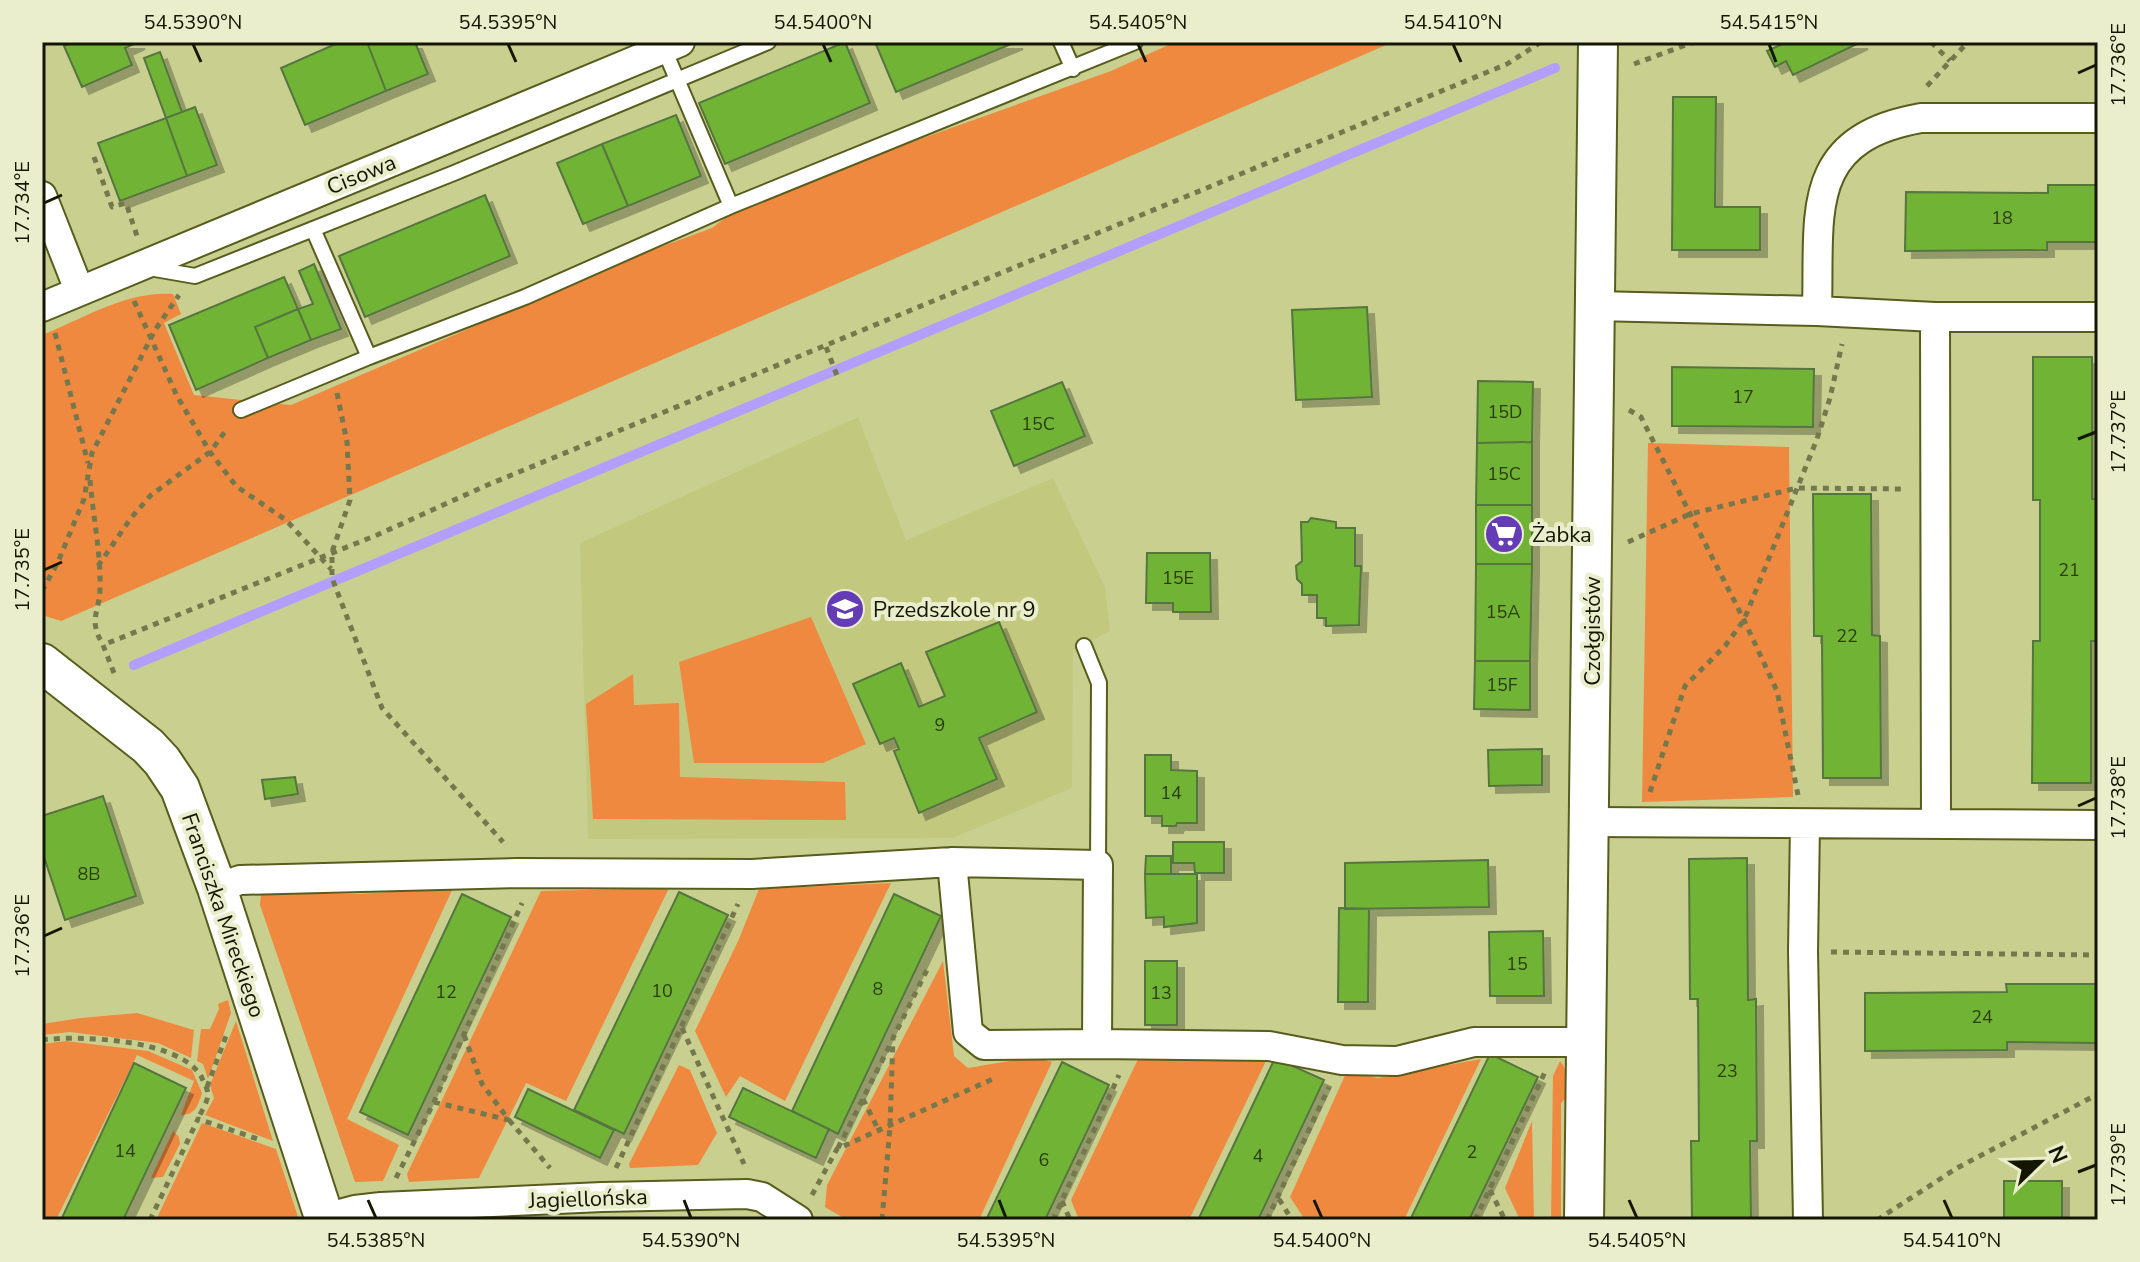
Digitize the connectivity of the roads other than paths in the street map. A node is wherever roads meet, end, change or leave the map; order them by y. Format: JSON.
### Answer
{"nodes":[{"id":1,"x":768,"y":42,"type":"edge"},
{"id":2,"x":1061,"y":42,"type":"edge"},
{"id":3,"x":1135,"y":42,"type":"edge"},
{"id":4,"x":672,"y":46,"type":"edge"},
{"id":5,"x":1610,"y":55,"type":"edge"},
{"id":6,"x":1073,"y":69,"type":"junction"},
{"id":7,"x":678,"y":80,"type":"junction"},
{"id":8,"x":2098,"y":118,"type":"edge"},
{"id":9,"x":42,"y":196,"type":"edge"},
{"id":10,"x":731,"y":206,"type":"junction"},
{"id":11,"x":313,"y":229,"type":"junction"},
{"id":12,"x":136,"y":267,"type":"junction"},
{"id":13,"x":79,"y":290,"type":"junction"},
{"id":14,"x":1594,"y":306,"type":"junction"},
{"id":15,"x":1817,"y":311,"type":"junction"},
{"id":16,"x":47,"y":316,"type":"edge"},
{"id":17,"x":1935,"y":317,"type":"junction"},
{"id":18,"x":2098,"y":317,"type":"edge"},
{"id":19,"x":369,"y":357,"type":"junction"},
{"id":20,"x":241,"y":410,"type":"road end"},
{"id":21,"x":1084,"y":646,"type":"dead end"},
{"id":22,"x":42,"y":663,"type":"edge"},
{"id":23,"x":1590,"y":822,"type":"junction"},
{"id":24,"x":1936,"y":822,"type":"junction"},
{"id":25,"x":1805,"y":824,"type":"junction"},
{"id":26,"x":2098,"y":825,"type":"edge"},
{"id":27,"x":952,"y":862,"type":"junction"},
{"id":28,"x":1098,"y":865,"type":"junction"},
{"id":29,"x":217,"y":888,"type":"junction"},
{"id":30,"x":1588,"y":1042,"type":"junction"},
{"id":31,"x":1097,"y":1044,"type":"junction"},
{"id":32,"x":803,"y":1212,"type":"edge"},
{"id":33,"x":325,"y":1219,"type":"edge"},
{"id":34,"x":1584,"y":1220,"type":"edge"},
{"id":35,"x":1808,"y":1220,"type":"edge"}],
"edges":[{"from":1,"to":7,"type":"lane"},
{"from":2,"to":6,"type":"lane"},
{"from":3,"to":6,"type":"lane"},
{"from":4,"to":7,"type":"lane"},
{"from":4,"to":12,"type":"street","name":"Cisowa"},
{"from":5,"to":14,"type":"street","name":"Czołgistów"},
{"from":6,"to":10,"type":"lane"},
{"from":7,"to":10,"type":"lane"},
{"from":7,"to":11,"type":"lane"},
{"from":8,"to":15,"type":"street"},
{"from":9,"to":13,"type":"street"},
{"from":10,"to":19,"type":"lane"},
{"from":11,"to":12,"type":"lane"},
{"from":11,"to":19,"type":"lane"},
{"from":12,"to":13,"type":"street","name":"Cisowa"},
{"from":13,"to":16,"type":"street","name":"Cisowa"},
{"from":14,"to":15,"type":"street"},
{"from":14,"to":23,"type":"street","name":"Czołgistów"},
{"from":15,"to":17,"type":"street"},
{"from":17,"to":18,"type":"street"},
{"from":17,"to":24,"type":"street"},
{"from":19,"to":20,"type":"lane"},
{"from":21,"to":28,"type":"lane"},
{"from":22,"to":29,"type":"street","name":"Franciszka Mireckiego"},
{"from":23,"to":25,"type":"street"},
{"from":23,"to":30,"type":"street","name":"Czołgistów"},
{"from":24,"to":25,"type":"street"},
{"from":24,"to":26,"type":"street"},
{"from":25,"to":35,"type":"street"},
{"from":27,"to":28,"type":"street"},
{"from":27,"to":29,"type":"street"},
{"from":27,"to":31,"type":"street"},
{"from":28,"to":31,"type":"street"},
{"from":29,"to":33,"type":"street","name":"Franciszka Mireckiego"},
{"from":30,"to":31,"type":"street"},
{"from":30,"to":34,"type":"street","name":"Czołgistów"},
{"from":32,"to":33,"type":"street","name":"Jagiellońska"}]}
